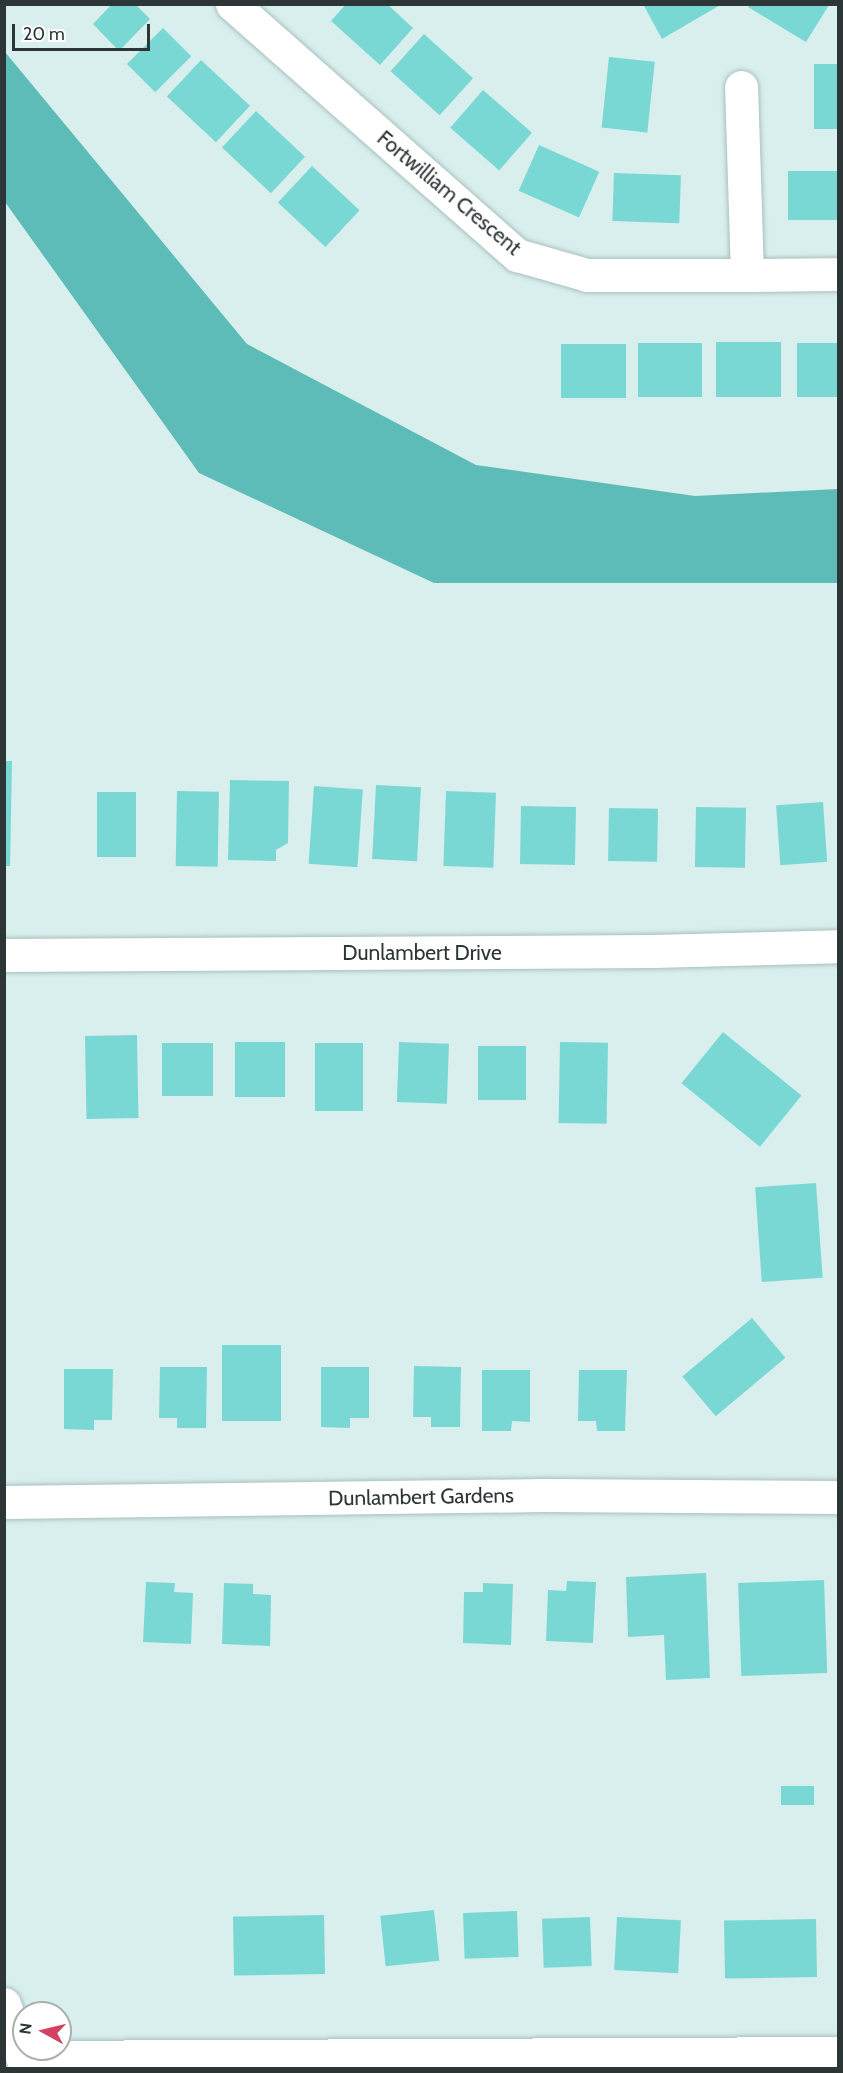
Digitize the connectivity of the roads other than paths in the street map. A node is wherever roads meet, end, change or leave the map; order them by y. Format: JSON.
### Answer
{"nodes":[{"id":1,"x":232,"y":4,"type":"edge"},
{"id":2,"x":741,"y":87,"type":"dead end"},
{"id":3,"x":838,"y":274,"type":"edge"},
{"id":4,"x":747,"y":275,"type":"junction"},
{"id":5,"x":838,"y":946,"type":"edge"},
{"id":6,"x":4,"y":955,"type":"edge"},
{"id":7,"x":838,"y":1497,"type":"edge"},
{"id":8,"x":4,"y":1502,"type":"edge"},
{"id":9,"x":4,"y":2004,"type":"edge"},
{"id":10,"x":838,"y":2053,"type":"edge"},
{"id":11,"x":24,"y":2063,"type":"edge"}],
"edges":[{"from":1,"to":4,"type":"street","name":"Fortwilliam Crescent"},
{"from":2,"to":4,"type":"street"},
{"from":3,"to":4,"type":"street","name":"Fortwilliam Crescent"},
{"from":5,"to":6,"type":"street","name":"Dunlambert Drive"},
{"from":7,"to":8,"type":"street","name":"Dunlambert Gardens"},
{"from":9,"to":11,"type":"street"},
{"from":10,"to":11,"type":"street"}]}
